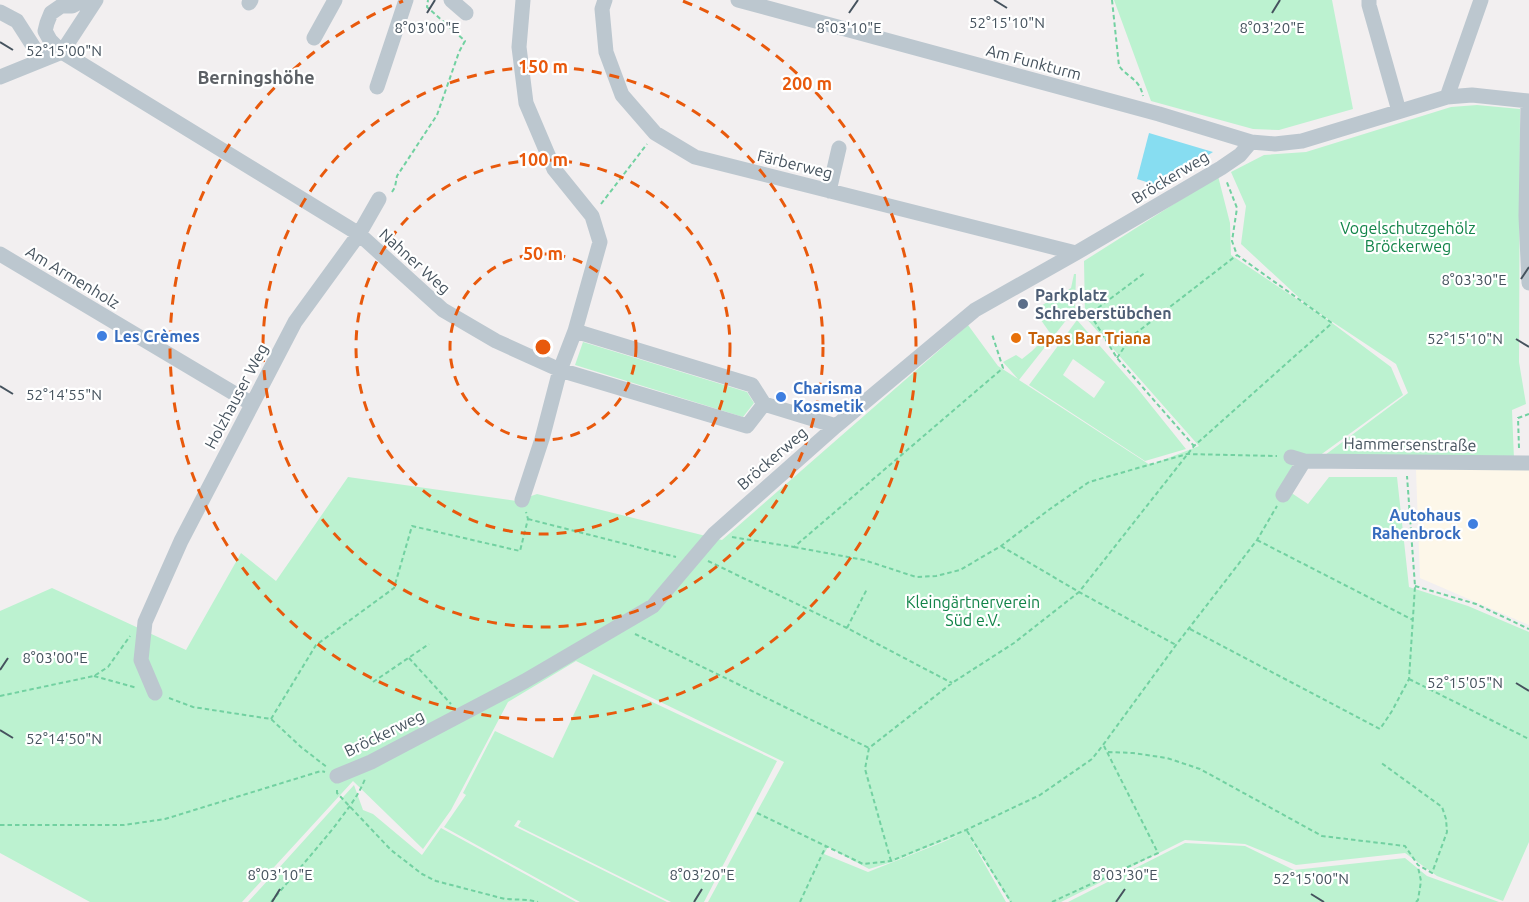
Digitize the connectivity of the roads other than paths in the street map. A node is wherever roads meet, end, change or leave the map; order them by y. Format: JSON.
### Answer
{"nodes":[{"id":1,"x":84,"y":0,"type":"edge"},
{"id":2,"x":96,"y":0,"type":"edge"},
{"id":3,"x":335,"y":0,"type":"edge"},
{"id":4,"x":406,"y":0,"type":"edge"},
{"id":5,"x":452,"y":0,"type":"edge"},
{"id":6,"x":522,"y":0,"type":"edge"},
{"id":7,"x":605,"y":0,"type":"edge"},
{"id":8,"x":738,"y":0,"type":"edge"},
{"id":9,"x":1369,"y":0,"type":"edge"},
{"id":10,"x":1481,"y":0,"type":"edge"},
{"id":11,"x":0,"y":12,"type":"edge"},
{"id":12,"x":466,"y":13,"type":"dead end"},
{"id":13,"x":314,"y":38,"type":"dead end"},
{"id":14,"x":62,"y":52,"type":"junction"},
{"id":15,"x":42,"y":60,"type":"junction"},
{"id":16,"x":0,"y":77,"type":"edge"},
{"id":17,"x":377,"y":87,"type":"dead end"},
{"id":18,"x":1447,"y":97,"type":"junction"},
{"id":19,"x":1528,"y":101,"type":"edge"},
{"id":20,"x":1400,"y":111,"type":"junction"},
{"id":21,"x":1528,"y":141,"type":"edge"},
{"id":22,"x":1251,"y":142,"type":"junction"},
{"id":23,"x":839,"y":148,"type":"dead end"},
{"id":24,"x":829,"y":191,"type":"junction"},
{"id":25,"x":379,"y":199,"type":"road end"},
{"id":26,"x":359,"y":234,"type":"junction"},
{"id":27,"x":1076,"y":253,"type":"junction"},
{"id":28,"x":0,"y":254,"type":"edge"},
{"id":29,"x":1529,"y":283,"type":"edge"},
{"id":30,"x":576,"y":330,"type":"junction"},
{"id":31,"x":560,"y":370,"type":"junction"},
{"id":32,"x":764,"y":404,"type":"junction"},
{"id":33,"x":252,"y":405,"type":"junction"},
{"id":34,"x":836,"y":426,"type":"junction"},
{"id":35,"x":1525,"y":463,"type":"edge"},
{"id":36,"x":1283,"y":495,"type":"road end"},
{"id":37,"x":522,"y":500,"type":"road end"},
{"id":38,"x":155,"y":693,"type":"road end"},
{"id":39,"x":337,"y":776,"type":"road end"}],
"edges":[{"from":1,"to":14,"type":"street"},
{"from":2,"to":14,"type":"street"},
{"from":3,"to":13,"type":"street"},
{"from":4,"to":17,"type":"street"},
{"from":5,"to":12,"type":"street"},
{"from":6,"to":30,"type":"street"},
{"from":7,"to":24,"type":"street","name":"Färberweg"},
{"from":8,"to":22,"type":"street","name":"Am Funkturm"},
{"from":9,"to":20,"type":"street"},
{"from":10,"to":18,"type":"street"},
{"from":11,"to":15,"type":"street"},
{"from":14,"to":15,"type":"street"},
{"from":14,"to":26,"type":"street","name":"Nahner Weg"},
{"from":15,"to":16,"type":"street"},
{"from":18,"to":19,"type":"street"},
{"from":18,"to":20,"type":"street"},
{"from":19,"to":21,"type":"street"},
{"from":20,"to":22,"type":"street"},
{"from":21,"to":29,"type":"street"},
{"from":22,"to":27,"type":"street","name":"Bröckerweg"},
{"from":23,"to":24,"type":"street"},
{"from":24,"to":27,"type":"street","name":"Färberweg"},
{"from":25,"to":26,"type":"street","name":"Holzhauser Weg"},
{"from":26,"to":31,"type":"street","name":"Nahner Weg"},
{"from":26,"to":33,"type":"street","name":"Holzhauser Weg"},
{"from":27,"to":34,"type":"street","name":"Bröckerweg"},
{"from":28,"to":33,"type":"street","name":"Am Armenholz"},
{"from":30,"to":31,"type":"street"},
{"from":30,"to":32,"type":"street"},
{"from":31,"to":32,"type":"street","name":"Nahner Weg"},
{"from":31,"to":37,"type":"street"},
{"from":32,"to":34,"type":"street"},
{"from":33,"to":38,"type":"street","name":"Holzhauser Weg"},
{"from":34,"to":39,"type":"street","name":"Bröckerweg"},
{"from":35,"to":36,"type":"street","name":"Hammersenstraße"}]}
